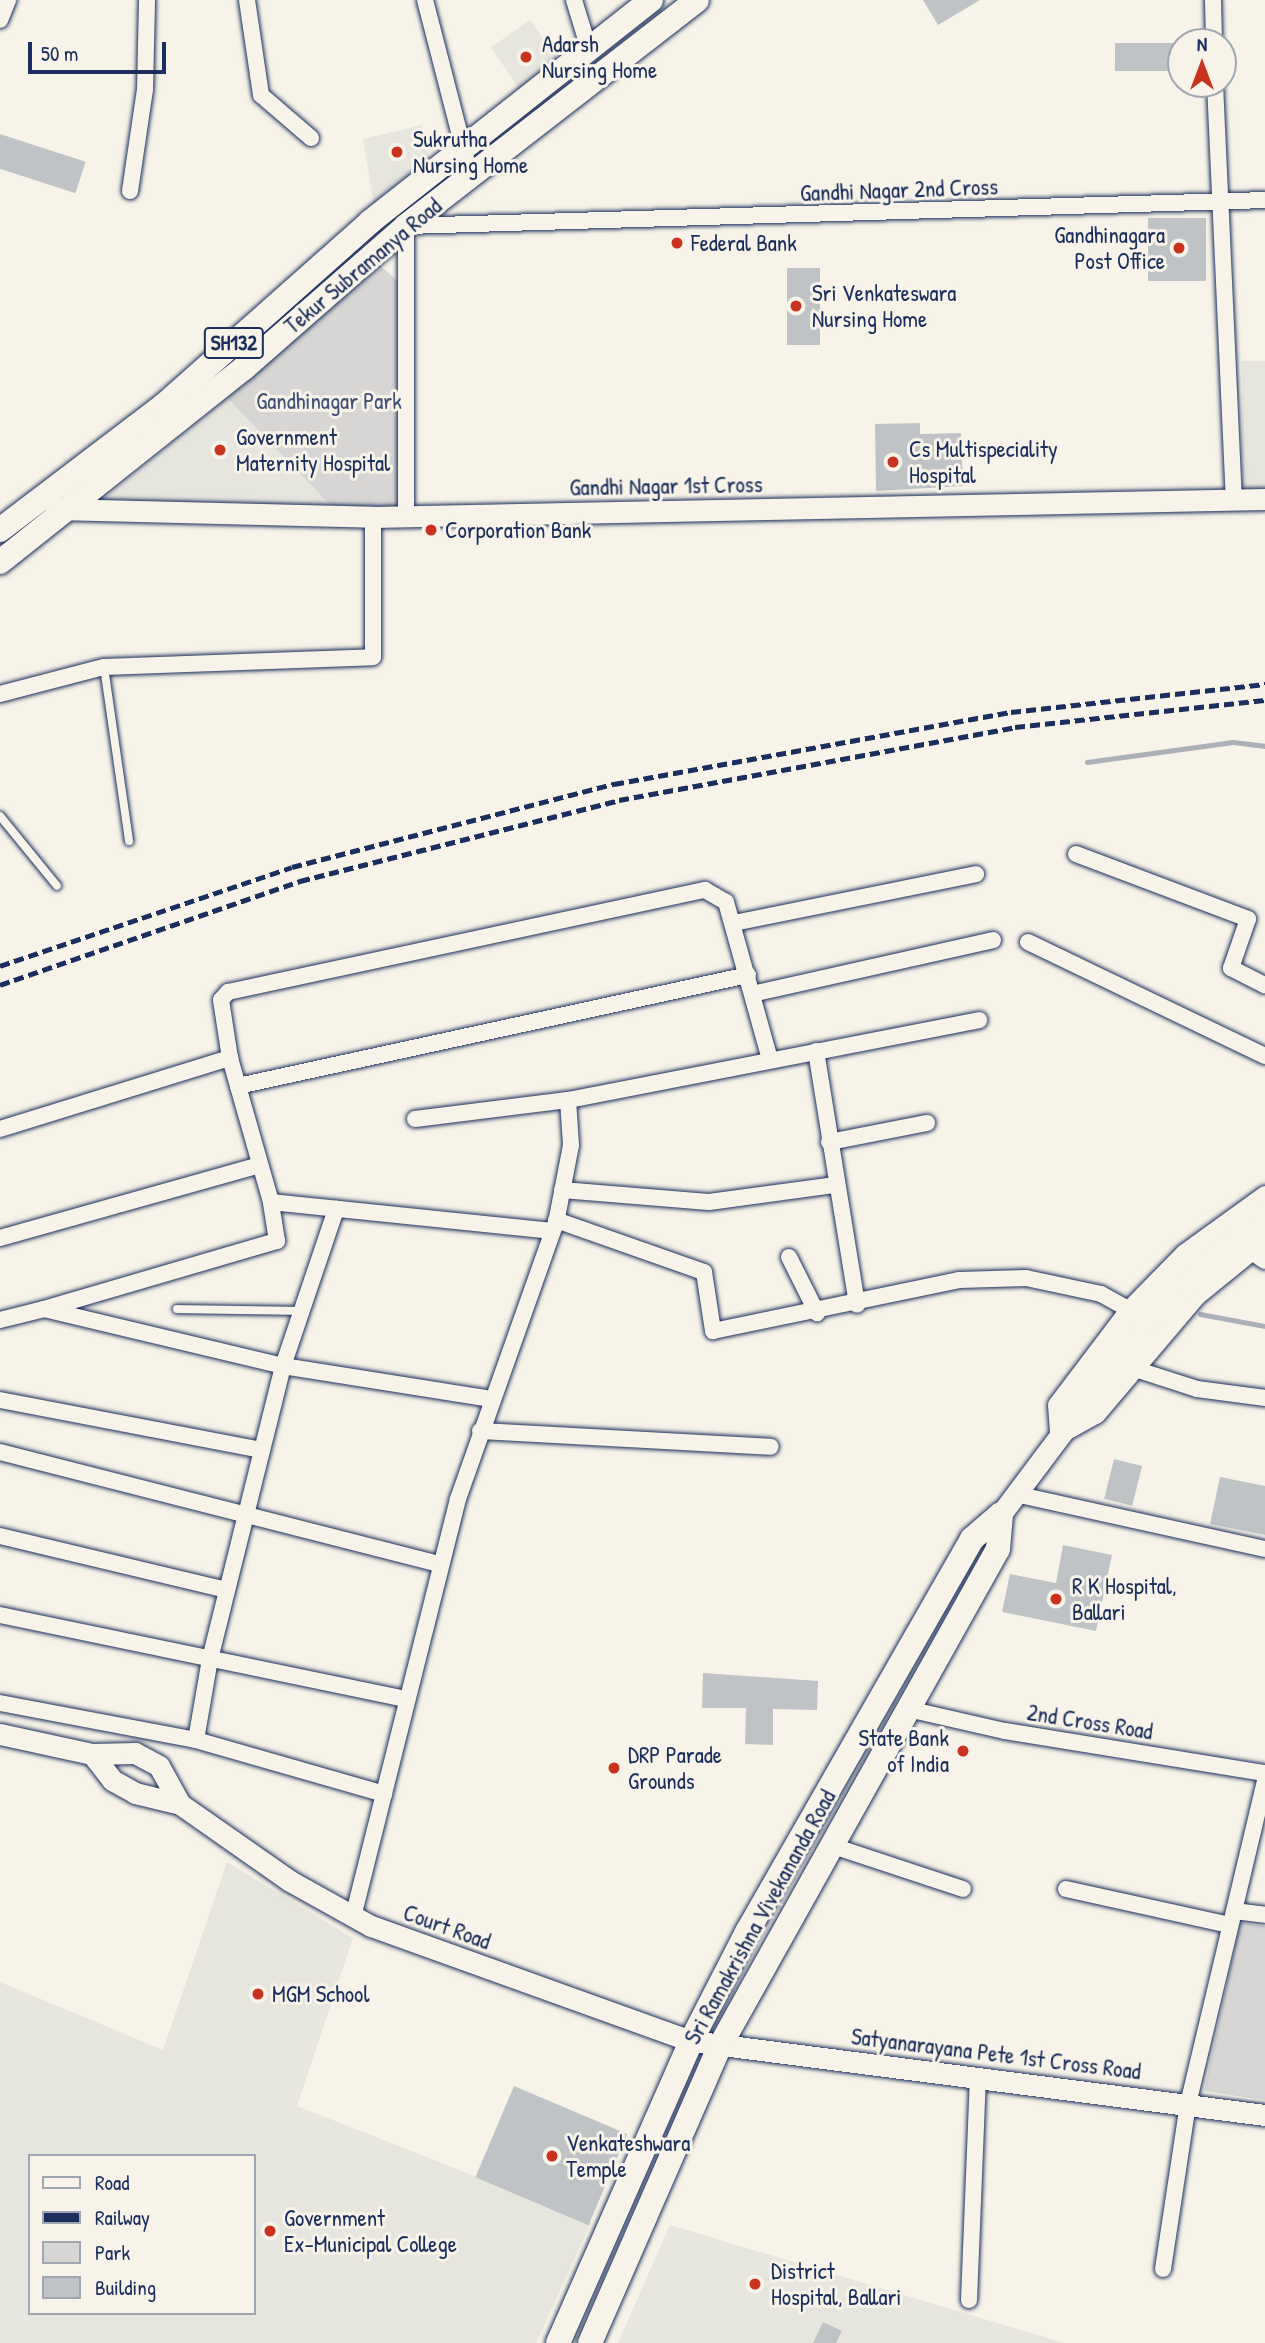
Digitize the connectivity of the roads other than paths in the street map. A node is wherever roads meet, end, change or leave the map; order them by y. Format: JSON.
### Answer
{"nodes":[{"id":1,"x":8,"y":0,"type":"edge"},
{"id":2,"x":148,"y":0,"type":"edge"},
{"id":3,"x":247,"y":0,"type":"edge"},
{"id":4,"x":574,"y":0,"type":"edge"},
{"id":5,"x":651,"y":0,"type":"edge"},
{"id":6,"x":697,"y":0,"type":"edge"},
{"id":7,"x":1213,"y":0,"type":"edge"},
{"id":8,"x":429,"y":3,"type":"edge"},
{"id":9,"x":0,"y":20,"type":"edge"},
{"id":10,"x":1214,"y":28,"type":"edge"},
{"id":11,"x":589,"y":48,"type":"junction"},
{"id":12,"x":1215,"y":98,"type":"edge"},
{"id":13,"x":311,"y":138,"type":"dead end"},
{"id":14,"x":468,"y":142,"type":"junction"},
{"id":15,"x":471,"y":177,"type":"junction"},
{"id":16,"x":130,"y":191,"type":"dead end"},
{"id":17,"x":1217,"y":200,"type":"junction"},
{"id":18,"x":1265,"y":200,"type":"edge"},
{"id":19,"x":385,"y":210,"type":"junction"},
{"id":20,"x":406,"y":226,"type":"junction"},
{"id":21,"x":1234,"y":499,"type":"junction"},
{"id":22,"x":1265,"y":499,"type":"edge"},
{"id":23,"x":30,"y":508,"type":"junction"},
{"id":24,"x":69,"y":510,"type":"junction"},
{"id":25,"x":373,"y":517,"type":"junction"},
{"id":26,"x":406,"y":517,"type":"junction"},
{"id":27,"x":0,"y":530,"type":"edge"},
{"id":28,"x":0,"y":562,"type":"edge"},
{"id":29,"x":104,"y":667,"type":"junction"},
{"id":30,"x":0,"y":694,"type":"edge"},
{"id":31,"x":0,"y":816,"type":"edge"},
{"id":32,"x":129,"y":841,"type":"dead end"},
{"id":33,"x":1076,"y":854,"type":"dead end"},
{"id":34,"x":976,"y":874,"type":"dead end"},
{"id":35,"x":57,"y":886,"type":"dead end"},
{"id":36,"x":734,"y":923,"type":"junction"},
{"id":37,"x":993,"y":940,"type":"dead end"},
{"id":38,"x":1028,"y":942,"type":"dead end"},
{"id":39,"x":748,"y":975,"type":"junction"},
{"id":40,"x":1265,"y":985,"type":"edge"},
{"id":41,"x":752,"y":994,"type":"junction"},
{"id":42,"x":979,"y":1020,"type":"dead end"},
{"id":43,"x":816,"y":1051,"type":"junction"},
{"id":44,"x":1265,"y":1056,"type":"edge"},
{"id":45,"x":230,"y":1058,"type":"junction"},
{"id":46,"x":770,"y":1060,"type":"junction"},
{"id":47,"x":238,"y":1086,"type":"junction"},
{"id":48,"x":568,"y":1100,"type":"junction"},
{"id":49,"x":415,"y":1119,"type":"dead end"},
{"id":50,"x":927,"y":1123,"type":"dead end"},
{"id":51,"x":0,"y":1129,"type":"edge"},
{"id":52,"x":829,"y":1142,"type":"junction"},
{"id":53,"x":259,"y":1165,"type":"junction"},
{"id":54,"x":834,"y":1185,"type":"junction"},
{"id":55,"x":562,"y":1190,"type":"junction"},
{"id":56,"x":1265,"y":1196,"type":"edge"},
{"id":57,"x":271,"y":1202,"type":"junction"},
{"id":58,"x":336,"y":1209,"type":"junction"},
{"id":59,"x":1265,"y":1216,"type":"edge"},
{"id":60,"x":554,"y":1226,"type":"junction"},
{"id":61,"x":0,"y":1238,"type":"edge"},
{"id":62,"x":1260,"y":1250,"type":"edge"},
{"id":63,"x":789,"y":1257,"type":"dead end"},
{"id":64,"x":857,"y":1305,"type":"junction"},
{"id":65,"x":44,"y":1309,"type":"junction"},
{"id":66,"x":177,"y":1309,"type":"dead end"},
{"id":67,"x":1130,"y":1310,"type":"junction"},
{"id":68,"x":302,"y":1311,"type":"junction"},
{"id":69,"x":817,"y":1313,"type":"junction"},
{"id":70,"x":0,"y":1320,"type":"edge"},
{"id":71,"x":283,"y":1366,"type":"junction"},
{"id":72,"x":1132,"y":1368,"type":"junction"},
{"id":73,"x":1265,"y":1398,"type":"edge"},
{"id":74,"x":491,"y":1399,"type":"junction"},
{"id":75,"x":0,"y":1400,"type":"edge"},
{"id":76,"x":480,"y":1431,"type":"junction"},
{"id":77,"x":1060,"y":1432,"type":"junction"},
{"id":78,"x":771,"y":1447,"type":"dead end"},
{"id":79,"x":262,"y":1450,"type":"junction"},
{"id":80,"x":0,"y":1452,"type":"edge"},
{"id":81,"x":1008,"y":1504,"type":"junction"},
{"id":82,"x":247,"y":1515,"type":"junction"},
{"id":83,"x":0,"y":1536,"type":"edge"},
{"id":84,"x":1265,"y":1549,"type":"edge"},
{"id":85,"x":441,"y":1564,"type":"junction"},
{"id":86,"x":227,"y":1590,"type":"junction"},
{"id":87,"x":0,"y":1615,"type":"edge"},
{"id":88,"x":210,"y":1658,"type":"junction"},
{"id":89,"x":407,"y":1699,"type":"junction"},
{"id":90,"x":0,"y":1703,"type":"edge"},
{"id":91,"x":908,"y":1709,"type":"junction"},
{"id":92,"x":0,"y":1734,"type":"edge"},
{"id":93,"x":196,"y":1740,"type":"junction"},
{"id":94,"x":92,"y":1754,"type":"junction"},
{"id":95,"x":1265,"y":1773,"type":"edge"},
{"id":96,"x":1265,"y":1780,"type":"edge"},
{"id":97,"x":384,"y":1794,"type":"junction"},
{"id":98,"x":180,"y":1804,"type":"junction"},
{"id":99,"x":830,"y":1845,"type":"junction"},
{"id":100,"x":963,"y":1889,"type":"dead end"},
{"id":101,"x":1066,"y":1889,"type":"dead end"},
{"id":102,"x":1265,"y":1915,"type":"edge"},
{"id":103,"x":353,"y":1916,"type":"junction"},
{"id":104,"x":1232,"y":1918,"type":"junction"},
{"id":105,"x":691,"y":2041,"type":"junction"},
{"id":106,"x":720,"y":2046,"type":"junction"},
{"id":107,"x":978,"y":2078,"type":"junction"},
{"id":108,"x":1188,"y":2104,"type":"junction"},
{"id":109,"x":1265,"y":2115,"type":"edge"},
{"id":110,"x":1163,"y":2269,"type":"dead end"},
{"id":111,"x":969,"y":2300,"type":"dead end"},
{"id":112,"x":558,"y":2343,"type":"edge"},
{"id":113,"x":590,"y":2343,"type":"edge"}],
"edges":[{"from":1,"to":9,"type":"street"},
{"from":2,"to":16,"type":"street"},
{"from":3,"to":13,"type":"street"},
{"from":4,"to":11,"type":"street"},
{"from":5,"to":11,"type":"main road","number":"SH132"},
{"from":6,"to":15,"type":"main road","name":"Tekur Subramanya Road","number":"SH132"},
{"from":7,"to":10,"type":"street"},
{"from":8,"to":14,"type":"street"},
{"from":11,"to":14,"type":"main road","number":"SH132"},
{"from":12,"to":17,"type":"street"},
{"from":14,"to":15,"type":"street"},
{"from":14,"to":19,"type":"main road","name":"Tekur Subramanya Road","number":"SH132"},
{"from":15,"to":20,"type":"main road","name":"Tekur Subramanya Road","number":"SH132"},
{"from":17,"to":18,"type":"street","name":"Gandhi Nagar 2nd Cross"},
{"from":17,"to":20,"type":"street","name":"Gandhi Nagar 2nd Cross"},
{"from":17,"to":21,"type":"street"},
{"from":19,"to":20,"type":"street"},
{"from":19,"to":23,"type":"main road","name":"Tekur Subramanya Road","number":"SH132"},
{"from":20,"to":24,"type":"main road","name":"Tekur Subramanya Road","number":"SH132"},
{"from":20,"to":26,"type":"street"},
{"from":21,"to":22,"type":"street","name":"Gandhi Nagar 1st Cross"},
{"from":21,"to":26,"type":"street","name":"Gandhi Nagar 1st Cross"},
{"from":23,"to":24,"type":"street","name":"Gandhi Nagar 1st Cross"},
{"from":23,"to":27,"type":"main road","name":"Tekur Subramanya Road","number":"SH132"},
{"from":24,"to":25,"type":"street","name":"Gandhi Nagar 1st Cross"},
{"from":24,"to":28,"type":"main road","name":"Tekur Subramanya Road","number":"SH132"},
{"from":25,"to":26,"type":"street","name":"Gandhi Nagar 1st Cross"},
{"from":25,"to":29,"type":"street"},
{"from":29,"to":30,"type":"street"},
{"from":29,"to":32,"type":"lane"},
{"from":31,"to":35,"type":"lane"},
{"from":33,"to":40,"type":"street"},
{"from":34,"to":36,"type":"street"},
{"from":36,"to":39,"type":"street"},
{"from":36,"to":45,"type":"street"},
{"from":37,"to":41,"type":"street"},
{"from":38,"to":44,"type":"street"},
{"from":39,"to":41,"type":"street"},
{"from":39,"to":47,"type":"street"},
{"from":41,"to":46,"type":"street"},
{"from":42,"to":43,"type":"street"},
{"from":43,"to":46,"type":"street"},
{"from":43,"to":52,"type":"street"},
{"from":45,"to":47,"type":"street"},
{"from":45,"to":51,"type":"street"},
{"from":46,"to":48,"type":"street"},
{"from":47,"to":53,"type":"street"},
{"from":48,"to":49,"type":"street"},
{"from":48,"to":55,"type":"street"},
{"from":50,"to":52,"type":"street"},
{"from":52,"to":54,"type":"street"},
{"from":53,"to":57,"type":"street"},
{"from":53,"to":61,"type":"street"},
{"from":54,"to":55,"type":"street"},
{"from":54,"to":64,"type":"street"},
{"from":55,"to":60,"type":"street"},
{"from":56,"to":67,"type":"street"},
{"from":57,"to":58,"type":"street"},
{"from":57,"to":65,"type":"street"},
{"from":58,"to":60,"type":"street"},
{"from":58,"to":68,"type":"street"},
{"from":59,"to":77,"type":"street"},
{"from":60,"to":69,"type":"street"},
{"from":60,"to":74,"type":"street"},
{"from":62,"to":72,"type":"street","name":"Sri Ramakrishna Vivekananda Road"},
{"from":63,"to":69,"type":"street"},
{"from":64,"to":67,"type":"street"},
{"from":64,"to":69,"type":"street"},
{"from":65,"to":70,"type":"street"},
{"from":65,"to":71,"type":"street"},
{"from":66,"to":68,"type":"lane"},
{"from":67,"to":77,"type":"street"},
{"from":68,"to":71,"type":"street"},
{"from":71,"to":74,"type":"street"},
{"from":71,"to":79,"type":"street"},
{"from":72,"to":73,"type":"street"},
{"from":72,"to":77,"type":"street","name":"Sri Ramakrishna Vivekananda Road"},
{"from":74,"to":76,"type":"street"},
{"from":75,"to":79,"type":"street"},
{"from":76,"to":78,"type":"street"},
{"from":76,"to":85,"type":"street"},
{"from":77,"to":81,"type":"street","name":"Sri Ramakrishna Vivekananda Road"},
{"from":79,"to":82,"type":"street"},
{"from":80,"to":82,"type":"street"},
{"from":81,"to":84,"type":"street"},
{"from":81,"to":91,"type":"main road","name":"Sri Ramakrishna Vivekananda Road"},
{"from":81,"to":105,"type":"main road","name":"Sri Ramakrishna Vivekananda Road"},
{"from":82,"to":85,"type":"street"},
{"from":82,"to":86,"type":"street"},
{"from":83,"to":86,"type":"street"},
{"from":85,"to":89,"type":"street"},
{"from":86,"to":88,"type":"street"},
{"from":87,"to":88,"type":"street"},
{"from":88,"to":89,"type":"street"},
{"from":88,"to":93,"type":"street"},
{"from":89,"to":97,"type":"street"},
{"from":90,"to":93,"type":"street"},
{"from":91,"to":95,"type":"street","name":"2nd Cross Road"},
{"from":91,"to":99,"type":"main road","name":"Sri Ramakrishna Vivekananda Road"},
{"from":92,"to":94,"type":"street","name":"Court Road"},
{"from":93,"to":97,"type":"street"},
{"from":94,"to":98,"type":"street","name":"Court Road"},
{"from":94,"to":98,"type":"street","name":"Court Road"},
{"from":96,"to":104,"type":"street"},
{"from":97,"to":103,"type":"street"},
{"from":98,"to":103,"type":"street","name":"Court Road"},
{"from":99,"to":100,"type":"street"},
{"from":99,"to":106,"type":"main road","name":"Sri Ramakrishna Vivekananda Road"},
{"from":101,"to":104,"type":"street"},
{"from":102,"to":104,"type":"street"},
{"from":103,"to":105,"type":"street","name":"Court Road"},
{"from":104,"to":108,"type":"street"},
{"from":105,"to":106,"type":"street","name":"Court Road"},
{"from":105,"to":112,"type":"main road","name":"Sri Ramakrishna Vivekananda Road"},
{"from":106,"to":107,"type":"street","name":"Satyanarayana Pete 1st Cross Road"},
{"from":106,"to":113,"type":"main road","name":"Sri Ramakrishna Vivekananda Road"},
{"from":107,"to":108,"type":"street","name":"Satyanarayana Pete 1st Cross Road"},
{"from":107,"to":111,"type":"street"},
{"from":108,"to":109,"type":"street","name":"Satyanarayana Pete 1st Cross Road"},
{"from":108,"to":110,"type":"street"}]}
